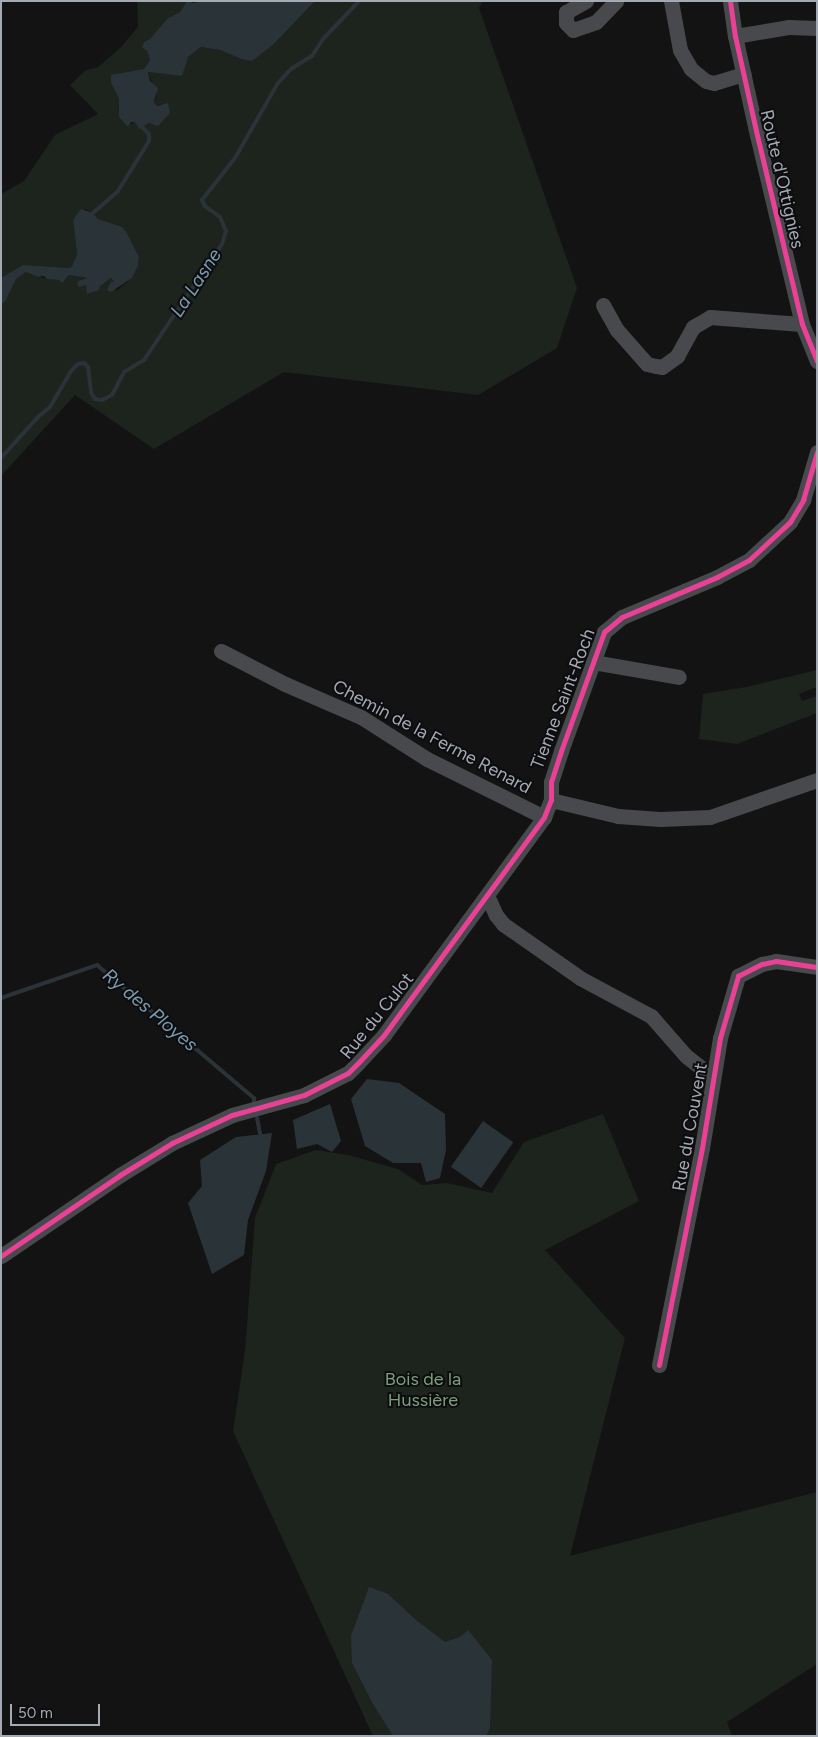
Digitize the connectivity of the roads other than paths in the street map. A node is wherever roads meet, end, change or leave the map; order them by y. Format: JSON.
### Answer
{"nodes":[{"id":1,"x":586,"y":1,"type":"edge"},
{"id":2,"x":616,"y":1,"type":"edge"},
{"id":3,"x":671,"y":1,"type":"edge"},
{"id":4,"x":730,"y":1,"type":"edge"},
{"id":5,"x":817,"y":28,"type":"edge"},
{"id":6,"x":735,"y":36,"type":"junction"},
{"id":7,"x":744,"y":74,"type":"junction"},
{"id":8,"x":603,"y":305,"type":"dead end"},
{"id":9,"x":802,"y":324,"type":"junction"},
{"id":10,"x":817,"y":361,"type":"edge"},
{"id":11,"x":817,"y":452,"type":"edge"},
{"id":12,"x":221,"y":651,"type":"dead end"},
{"id":13,"x":594,"y":662,"type":"junction"},
{"id":14,"x":679,"y":677,"type":"dead end"},
{"id":15,"x":817,"y":780,"type":"edge"},
{"id":16,"x":551,"y":800,"type":"junction"},
{"id":17,"x":544,"y":817,"type":"junction"},
{"id":18,"x":487,"y":895,"type":"junction"},
{"id":19,"x":817,"y":968,"type":"edge"},
{"id":20,"x":714,"y":1074,"type":"junction"},
{"id":21,"x":1,"y":1256,"type":"edge"},
{"id":22,"x":658,"y":1365,"type":"dead end"}],
"edges":[{"from":1,"to":2,"type":"street"},
{"from":3,"to":7,"type":"street"},
{"from":4,"to":6,"type":"street","name":"Route d'Ottignies"},
{"from":5,"to":6,"type":"street"},
{"from":6,"to":7,"type":"street","name":"Route d'Ottignies"},
{"from":7,"to":9,"type":"street","name":"Route d'Ottignies"},
{"from":8,"to":9,"type":"street"},
{"from":9,"to":10,"type":"street","name":"Route d'Ottignies"},
{"from":11,"to":13,"type":"street","name":"Tienne Saint-Roch"},
{"from":12,"to":17,"type":"street","name":"Chemin de la Ferme Renard"},
{"from":13,"to":14,"type":"street"},
{"from":13,"to":16,"type":"street","name":"Tienne Saint-Roch"},
{"from":15,"to":16,"type":"street"},
{"from":16,"to":17,"type":"street","name":"Rue du Culot"},
{"from":17,"to":18,"type":"street","name":"Rue du Culot"},
{"from":18,"to":20,"type":"street"},
{"from":18,"to":21,"type":"street","name":"Rue du Culot"},
{"from":19,"to":20,"type":"street","name":"Rue du Couvent"},
{"from":20,"to":22,"type":"street","name":"Rue du Couvent"}]}
